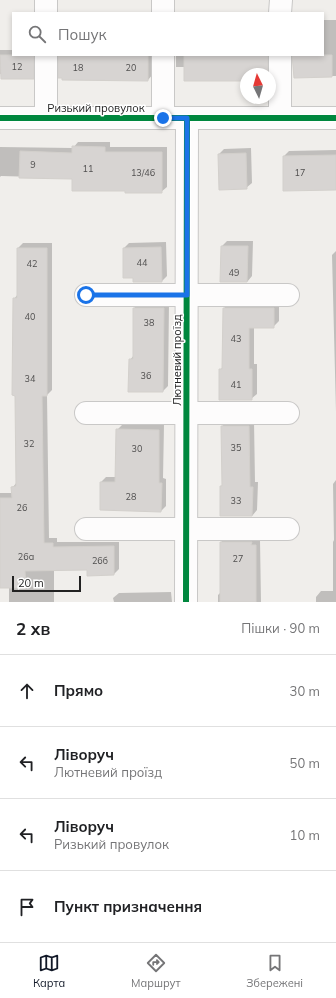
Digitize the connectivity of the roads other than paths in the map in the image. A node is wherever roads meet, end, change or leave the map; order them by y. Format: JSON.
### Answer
{"nodes":[{"id":1,"x":46,"y":0,"type":"edge"},
{"id":2,"x":163,"y":0,"type":"edge"},
{"id":3,"x":280,"y":0,"type":"edge"},
{"id":4,"x":46,"y":12,"type":"edge"},
{"id":5,"x":163,"y":12,"type":"edge"},
{"id":6,"x":280,"y":12,"type":"edge"},
{"id":7,"x":46,"y":56,"type":"edge"},
{"id":8,"x":163,"y":56,"type":"edge"},
{"id":9,"x":280,"y":56,"type":"edge"},
{"id":10,"x":0,"y":118,"type":"edge"},
{"id":11,"x":46,"y":118,"type":"junction"},
{"id":12,"x":163,"y":118,"type":"junction"},
{"id":13,"x":187,"y":118,"type":"junction"},
{"id":14,"x":280,"y":118,"type":"junction"},
{"id":15,"x":336,"y":118,"type":"edge"},
{"id":16,"x":86,"y":295,"type":"dead end"},
{"id":17,"x":187,"y":295,"type":"junction"},
{"id":18,"x":288,"y":295,"type":"dead end"},
{"id":19,"x":86,"y":413,"type":"dead end"},
{"id":20,"x":186,"y":413,"type":"junction"},
{"id":21,"x":288,"y":413,"type":"dead end"},
{"id":22,"x":86,"y":529,"type":"dead end"},
{"id":23,"x":186,"y":529,"type":"junction"},
{"id":24,"x":288,"y":529,"type":"dead end"},
{"id":25,"x":186,"y":602,"type":"edge"}],
"edges":[{"from":1,"to":4,"type":"street"},
{"from":2,"to":5,"type":"street"},
{"from":3,"to":6,"type":"street"},
{"from":7,"to":11,"type":"street"},
{"from":8,"to":12,"type":"street"},
{"from":9,"to":14,"type":"street"},
{"from":10,"to":11,"type":"street","name":"Ризький провулок"},
{"from":11,"to":12,"type":"street","name":"Ризький провулок"},
{"from":12,"to":13,"type":"street","name":"Ризький провулок"},
{"from":13,"to":14,"type":"street","name":"Ризький провулок"},
{"from":13,"to":17,"type":"street","name":"Лютневий проїзд"},
{"from":14,"to":15,"type":"street","name":"Ризький провулок"},
{"from":16,"to":17,"type":"street"},
{"from":17,"to":18,"type":"street"},
{"from":17,"to":20,"type":"street","name":"Лютневий проїзд"},
{"from":19,"to":20,"type":"street"},
{"from":20,"to":21,"type":"street"},
{"from":20,"to":23,"type":"street","name":"Лютневий проїзд"},
{"from":22,"to":23,"type":"street"},
{"from":23,"to":24,"type":"street"},
{"from":23,"to":25,"type":"street","name":"Лютневий проїзд"}]}
